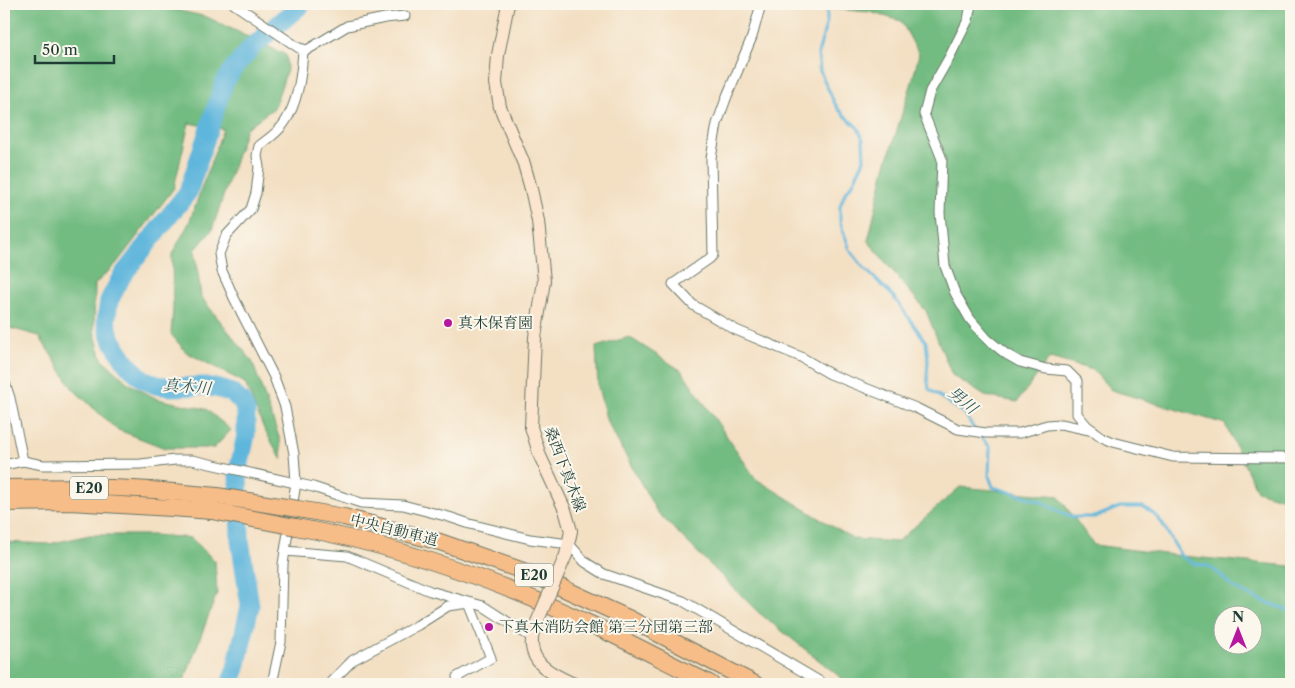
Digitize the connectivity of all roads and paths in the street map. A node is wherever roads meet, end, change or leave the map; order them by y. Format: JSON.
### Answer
{"nodes":[{"id":1,"x":234,"y":4,"type":"edge"},
{"id":2,"x":508,"y":4,"type":"edge"},
{"id":3,"x":761,"y":4,"type":"edge"},
{"id":4,"x":971,"y":4,"type":"edge"},
{"id":5,"x":405,"y":16,"type":"dead end"},
{"id":6,"x":302,"y":49,"type":"junction"},
{"id":7,"x":4,"y":380,"type":"edge"},
{"id":8,"x":1094,"y":431,"type":"junction"},
{"id":9,"x":1291,"y":458,"type":"edge"},
{"id":10,"x":23,"y":462,"type":"junction"},
{"id":11,"x":4,"y":465,"type":"edge"},
{"id":12,"x":296,"y":483,"type":"junction"},
{"id":13,"x":4,"y":488,"type":"edge"},
{"id":14,"x":173,"y":500,"type":"junction"},
{"id":15,"x":4,"y":503,"type":"edge"},
{"id":16,"x":568,"y":550,"type":"junction"},
{"id":17,"x":285,"y":551,"type":"junction"},
{"id":18,"x":471,"y":603,"type":"junction"},
{"id":19,"x":532,"y":633,"type":"junction"},
{"id":20,"x":272,"y":684,"type":"edge"},
{"id":21,"x":329,"y":684,"type":"edge"},
{"id":22,"x":459,"y":684,"type":"edge"},
{"id":23,"x":574,"y":684,"type":"edge"},
{"id":24,"x":711,"y":684,"type":"edge"},
{"id":25,"x":754,"y":684,"type":"edge"},
{"id":26,"x":824,"y":684,"type":"edge"}],
"edges":[{"from":1,"to":6,"type":"street"},
{"from":2,"to":16,"type":"main road","name":"桑西下真木線"},
{"from":3,"to":8,"type":"street"},
{"from":4,"to":8,"type":"street"},
{"from":5,"to":6,"type":"street"},
{"from":6,"to":12,"type":"street"},
{"from":7,"to":10,"type":"street"},
{"from":8,"to":9,"type":"street"},
{"from":10,"to":11,"type":"street"},
{"from":10,"to":12,"type":"street"},
{"from":12,"to":16,"type":"street"},
{"from":12,"to":17,"type":"street"},
{"from":13,"to":14,"type":"highway","name":"中央自動車道","number":"E20"},
{"from":14,"to":15,"type":"highway","name":"中央自動車道","number":"E20"},
{"from":14,"to":24,"type":"highway","name":"中央自動車道","number":"E20","bridge":true},
{"from":14,"to":25,"type":"highway","name":"中央自動車道","number":"E20","bridge":true},
{"from":16,"to":19,"type":"main road","name":"桑西下真木線","bridge":true},
{"from":16,"to":26,"type":"street"},
{"from":17,"to":18,"type":"street"},
{"from":17,"to":20,"type":"street"},
{"from":18,"to":19,"type":"street"},
{"from":18,"to":21,"type":"street"},
{"from":18,"to":22,"type":"street"},
{"from":19,"to":23,"type":"main road"}]}
